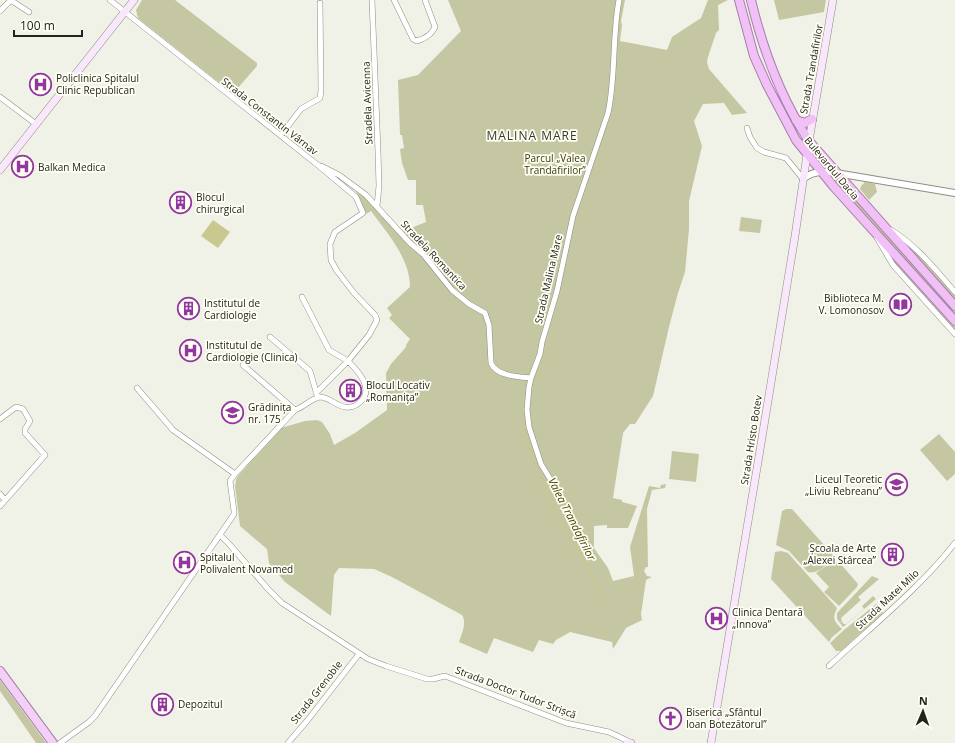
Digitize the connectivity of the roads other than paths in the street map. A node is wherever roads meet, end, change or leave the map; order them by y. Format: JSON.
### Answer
{"nodes":[{"id":1,"x":110,"y":0,"type":"edge"},
{"id":2,"x":134,"y":0,"type":"edge"},
{"id":3,"x":372,"y":0,"type":"edge"},
{"id":4,"x":394,"y":0,"type":"edge"},
{"id":5,"x":425,"y":0,"type":"edge"},
{"id":6,"x":619,"y":0,"type":"edge"},
{"id":7,"x":739,"y":0,"type":"edge"},
{"id":8,"x":751,"y":0,"type":"edge"},
{"id":9,"x":833,"y":0,"type":"edge"},
{"id":10,"x":320,"y":3,"type":"dead end"},
{"id":11,"x":0,"y":11,"type":"edge"},
{"id":12,"x":29,"y":12,"type":"dead end"},
{"id":13,"x":124,"y":12,"type":"junction"},
{"id":14,"x":0,"y":97,"type":"edge"},
{"id":15,"x":812,"y":119,"type":"junction"},
{"id":16,"x":796,"y":120,"type":"junction"},
{"id":17,"x":36,"y":124,"type":"junction"},
{"id":18,"x":747,"y":128,"type":"dead end"},
{"id":19,"x":281,"y":136,"type":"junction"},
{"id":20,"x":809,"y":140,"type":"junction"},
{"id":21,"x":807,"y":154,"type":"junction"},
{"id":22,"x":316,"y":164,"type":"junction"},
{"id":23,"x":0,"y":170,"type":"edge"},
{"id":24,"x":821,"y":172,"type":"junction"},
{"id":25,"x":837,"y":172,"type":"junction"},
{"id":26,"x":803,"y":179,"type":"junction"},
{"id":27,"x":955,"y":193,"type":"edge"},
{"id":28,"x":377,"y":206,"type":"junction"},
{"id":29,"x":886,"y":227,"type":"junction"},
{"id":30,"x":873,"y":230,"type":"junction"},
{"id":31,"x":955,"y":292,"type":"edge"},
{"id":32,"x":302,"y":297,"type":"dead end"},
{"id":33,"x":955,"y":306,"type":"edge"},
{"id":34,"x":955,"y":321,"type":"edge"},
{"id":35,"x":955,"y":334,"type":"edge"},
{"id":36,"x":270,"y":337,"type":"dead end"},
{"id":37,"x":348,"y":361,"type":"junction"},
{"id":38,"x":243,"y":365,"type":"dead end"},
{"id":39,"x":531,"y":378,"type":"junction"},
{"id":40,"x":137,"y":388,"type":"dead end"},
{"id":41,"x":317,"y":395,"type":"junction"},
{"id":42,"x":295,"y":410,"type":"junction"},
{"id":43,"x":0,"y":419,"type":"edge"},
{"id":44,"x":235,"y":474,"type":"junction"},
{"id":45,"x":560,"y":492,"type":"dead end"},
{"id":46,"x":0,"y":494,"type":"edge"},
{"id":47,"x":5,"y":500,"type":"junction"},
{"id":48,"x":0,"y":506,"type":"edge"},
{"id":49,"x":220,"y":535,"type":"junction"},
{"id":50,"x":955,"y":543,"type":"edge"},
{"id":51,"x":359,"y":654,"type":"junction"},
{"id":52,"x":829,"y":666,"type":"dead end"},
{"id":53,"x":0,"y":671,"type":"edge"},
{"id":54,"x":53,"y":743,"type":"edge"},
{"id":55,"x":60,"y":743,"type":"edge"},
{"id":56,"x":288,"y":743,"type":"edge"},
{"id":57,"x":629,"y":743,"type":"edge"},
{"id":58,"x":711,"y":743,"type":"edge"}],
"edges":[{"from":1,"to":13,"type":"street","name":"Strada Constantin Vârnav"},
{"from":2,"to":13,"type":"main road"},
{"from":3,"to":28,"type":"street","name":"Stradela Avicenna"},
{"from":4,"to":5,"type":"street"},
{"from":6,"to":39,"type":"street","name":"Strada Malina Mare"},
{"from":7,"to":21,"type":"highway","name":"Bulevardul Dacia"},
{"from":8,"to":16,"type":"highway","name":"Bulevardul Dacia"},
{"from":9,"to":15,"type":"main road","name":"Strada Trandafirilor"},
{"from":10,"to":19,"type":"street"},
{"from":11,"to":12,"type":"street"},
{"from":13,"to":17,"type":"main road"},
{"from":13,"to":19,"type":"street","name":"Strada Constantin Vârnav"},
{"from":14,"to":17,"type":"street"},
{"from":15,"to":16,"type":"highway"},
{"from":15,"to":20,"type":"main road","name":"Strada Trandafirilor"},
{"from":16,"to":20,"type":"highway","name":"Bulevardul Dacia"},
{"from":17,"to":23,"type":"main road"},
{"from":18,"to":26,"type":"street"},
{"from":19,"to":22,"type":"street","name":"Strada Constantin Vârnav"},
{"from":20,"to":21,"type":"main road","name":"Strada Hristo Botev"},
{"from":20,"to":25,"type":"highway","name":"Bulevardul Dacia"},
{"from":21,"to":24,"type":"highway","name":"Bulevardul Dacia"},
{"from":21,"to":26,"type":"main road","name":"Strada Hristo Botev"},
{"from":22,"to":28,"type":"street","name":"Stradela Romantica"},
{"from":22,"to":37,"type":"street","name":"Strada Constantin Vârnav"},
{"from":24,"to":25,"type":"street"},
{"from":24,"to":26,"type":"street"},
{"from":24,"to":30,"type":"highway","name":"Bulevardul Dacia"},
{"from":25,"to":27,"type":"street"},
{"from":25,"to":29,"type":"highway","name":"Bulevardul Dacia"},
{"from":26,"to":58,"type":"main road","name":"Strada Hristo Botev"},
{"from":28,"to":39,"type":"street","name":"Stradela Romantica"},
{"from":29,"to":31,"type":"street","name":"Bulevardul Dacia"},
{"from":29,"to":33,"type":"highway","name":"Bulevardul Dacia"},
{"from":30,"to":34,"type":"highway","name":"Bulevardul Dacia"},
{"from":30,"to":35,"type":"street"},
{"from":32,"to":37,"type":"street"},
{"from":36,"to":41,"type":"street"},
{"from":37,"to":41,"type":"street"},
{"from":37,"to":41,"type":"street"},
{"from":38,"to":42,"type":"street"},
{"from":39,"to":45,"type":"street","name":"Strada Malina Mare"},
{"from":40,"to":44,"type":"street"},
{"from":41,"to":42,"type":"street"},
{"from":42,"to":44,"type":"street"},
{"from":43,"to":47,"type":"street"},
{"from":44,"to":49,"type":"street"},
{"from":46,"to":47,"type":"street"},
{"from":47,"to":48,"type":"street"},
{"from":49,"to":51,"type":"street","name":"Strada Doctor Tudor Strișcă"},
{"from":49,"to":55,"type":"street"},
{"from":50,"to":52,"type":"street","name":"Strada Matei Milo"},
{"from":51,"to":56,"type":"street","name":"Strada Grenoble"},
{"from":51,"to":57,"type":"street","name":"Strada Doctor Tudor Strișcă"},
{"from":53,"to":54,"type":"main road"}]}
